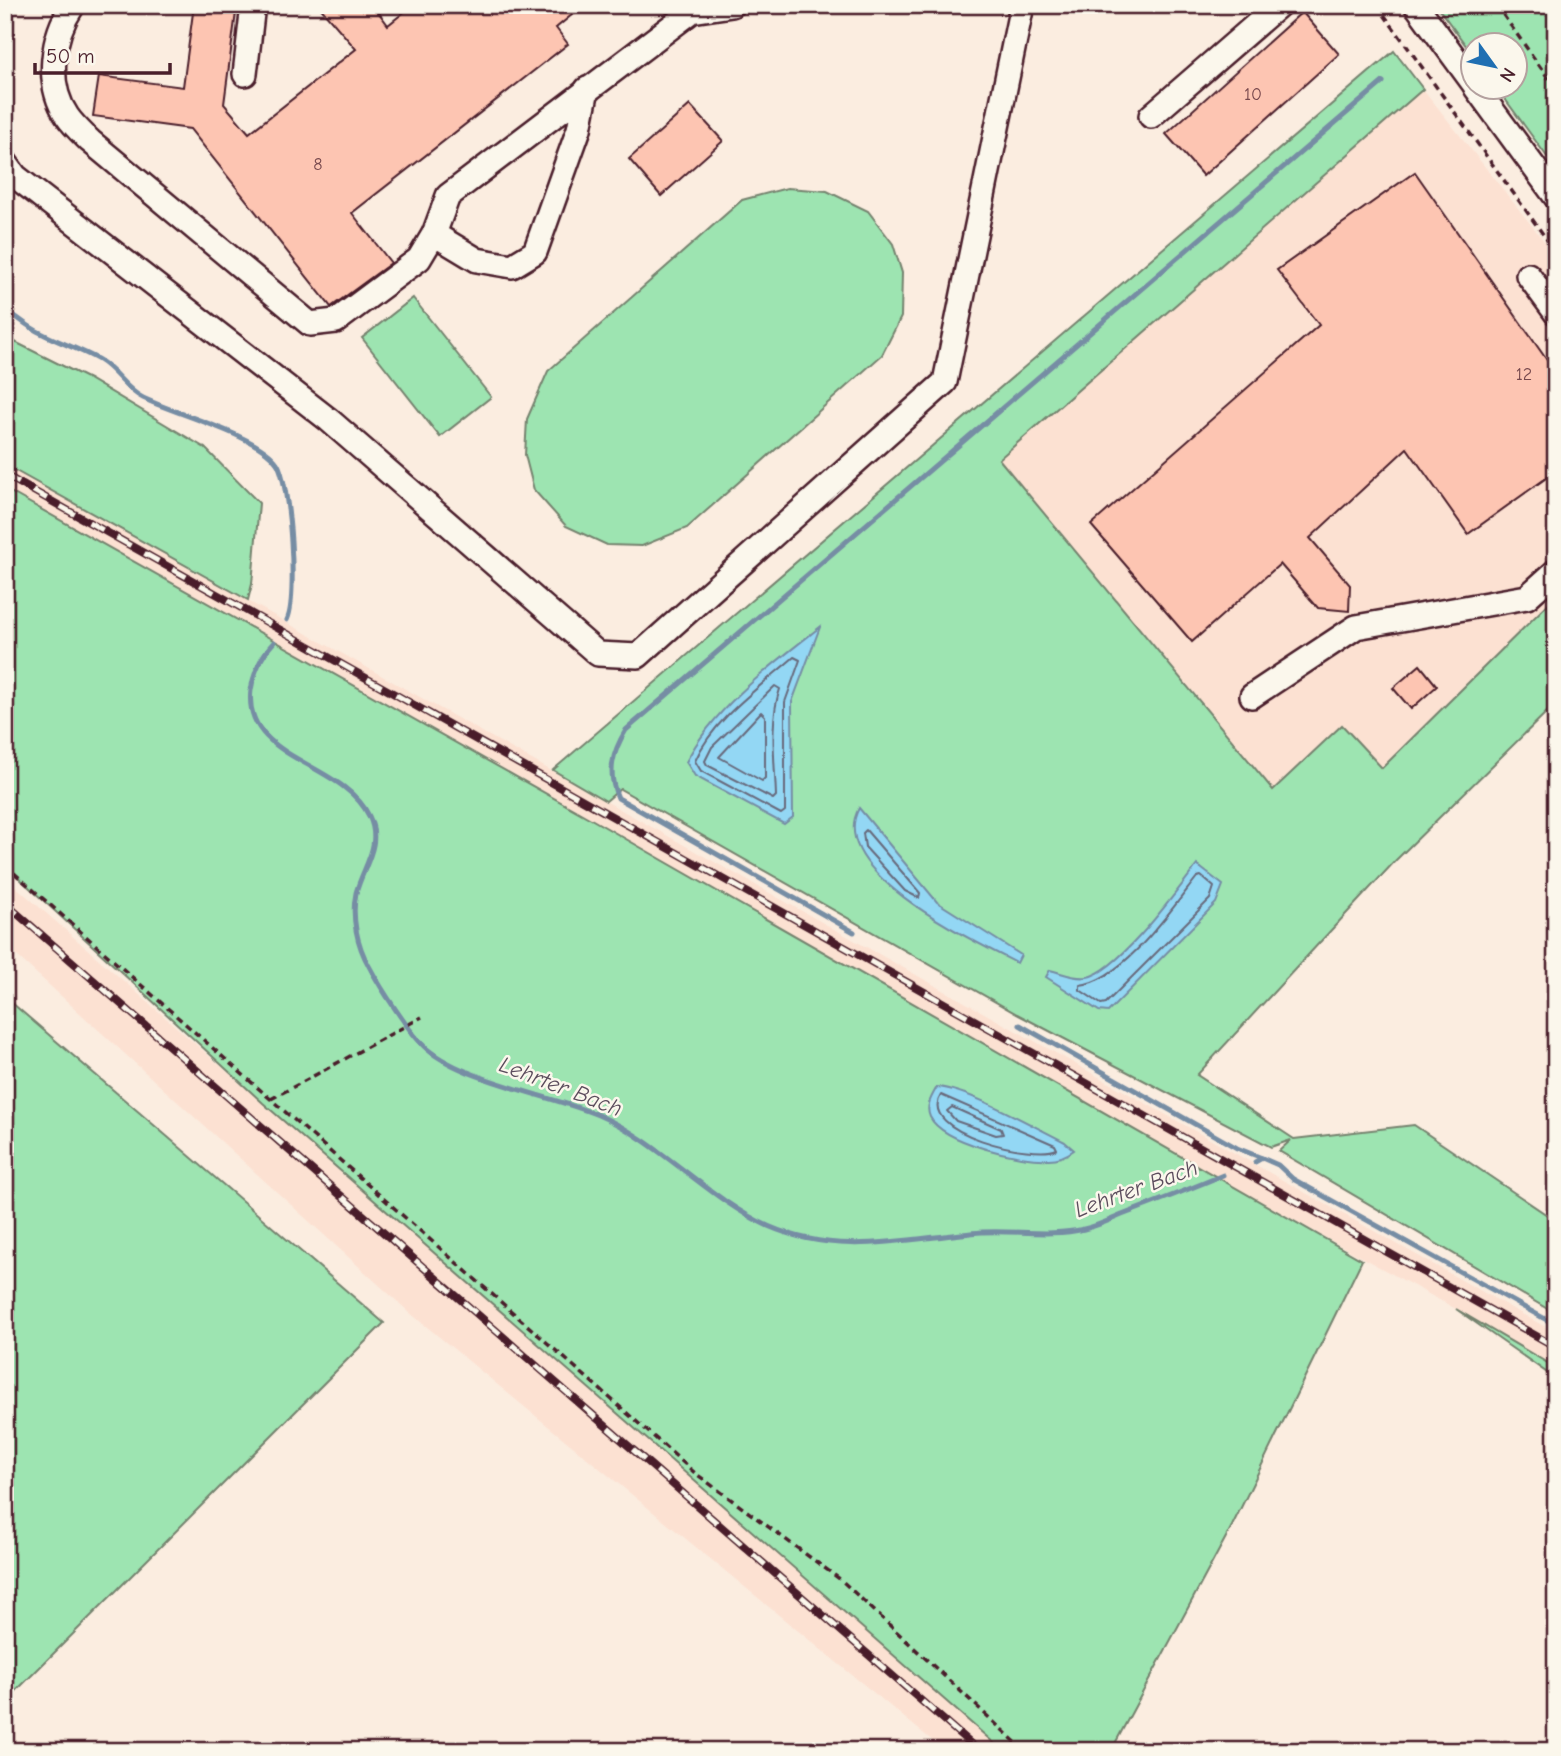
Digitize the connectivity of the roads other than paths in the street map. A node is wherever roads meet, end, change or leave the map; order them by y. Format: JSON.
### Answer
{"nodes":[{"id":1,"x":73,"y":5,"type":"edge"},
{"id":2,"x":253,"y":5,"type":"edge"},
{"id":3,"x":732,"y":5,"type":"edge"},
{"id":4,"x":1022,"y":5,"type":"edge"},
{"id":5,"x":1279,"y":5,"type":"edge"},
{"id":6,"x":1416,"y":5,"type":"edge"},
{"id":7,"x":1460,"y":65,"type":"edge"},
{"id":8,"x":244,"y":74,"type":"dead end"},
{"id":9,"x":587,"y":89,"type":"junction"},
{"id":10,"x":1487,"y":102,"type":"edge"},
{"id":11,"x":1151,"y":116,"type":"dead end"},
{"id":12,"x":5,"y":162,"type":"edge"},
{"id":13,"x":1556,"y":197,"type":"edge"},
{"id":14,"x":434,"y":234,"type":"junction"},
{"id":15,"x":1528,"y":275,"type":"dead end"},
{"id":16,"x":1556,"y":313,"type":"edge"},
{"id":17,"x":1556,"y":571,"type":"edge"},
{"id":18,"x":1252,"y":695,"type":"dead end"}],
"edges":[{"from":1,"to":14,"type":"street"},
{"from":2,"to":8,"type":"street"},
{"from":3,"to":9,"type":"street"},
{"from":4,"to":12,"type":"street"},
{"from":5,"to":11,"type":"street"},
{"from":6,"to":7,"type":"street"},
{"from":9,"to":14,"type":"street"},
{"from":9,"to":14,"type":"street"},
{"from":10,"to":13,"type":"street"},
{"from":15,"to":16,"type":"street"},
{"from":17,"to":18,"type":"street"}]}
